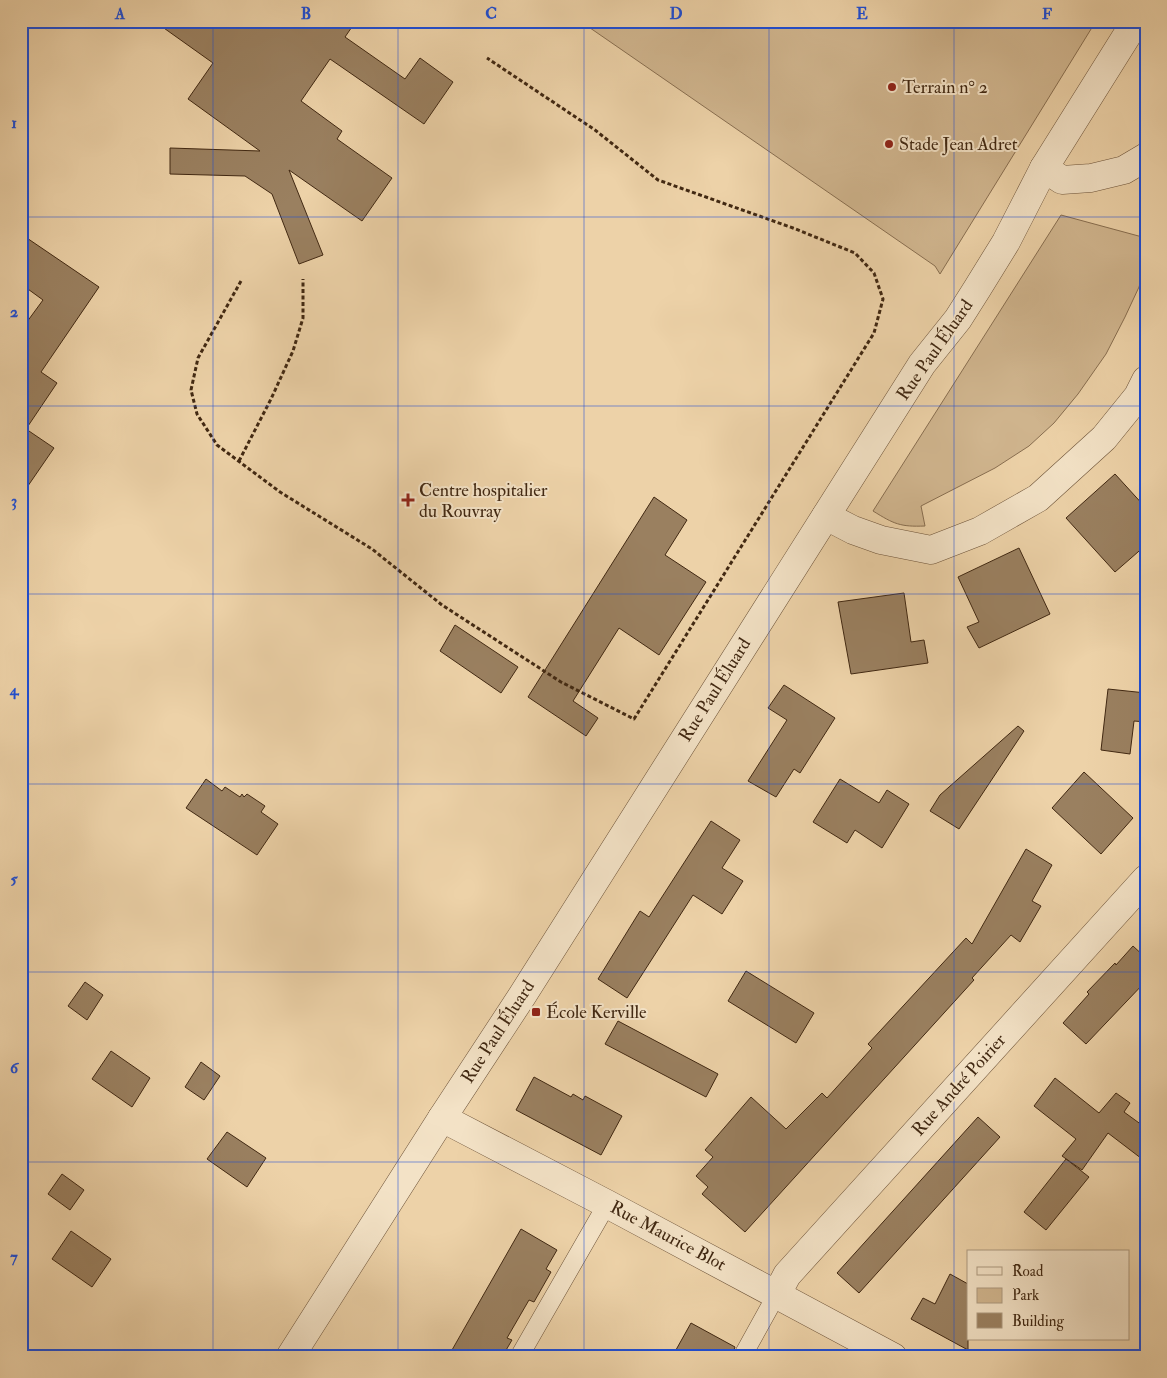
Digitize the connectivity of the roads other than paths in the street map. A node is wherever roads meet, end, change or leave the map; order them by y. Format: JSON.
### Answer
{"nodes":[{"id":1,"x":1136,"y":21,"type":"edge"},
{"id":2,"x":1146,"y":157,"type":"edge"},
{"id":3,"x":1044,"y":168,"type":"junction"},
{"id":4,"x":1146,"y":380,"type":"edge"},
{"id":5,"x":826,"y":516,"type":"junction"},
{"id":6,"x":1146,"y":878,"type":"edge"},
{"id":7,"x":442,"y":1118,"type":"junction"},
{"id":8,"x":607,"y":1204,"type":"junction"},
{"id":9,"x":777,"y":1294,"type":"junction"},
{"id":10,"x":290,"y":1357,"type":"edge"},
{"id":11,"x":519,"y":1357,"type":"edge"},
{"id":12,"x":742,"y":1357,"type":"edge"},
{"id":13,"x":893,"y":1357,"type":"edge"}],
"edges":[{"from":1,"to":3,"type":"street","name":"Rue Paul Éluard"},
{"from":2,"to":3,"type":"street"},
{"from":3,"to":5,"type":"street","name":"Rue Paul Éluard"},
{"from":4,"to":5,"type":"street"},
{"from":5,"to":7,"type":"street","name":"Rue Paul Éluard"},
{"from":6,"to":9,"type":"street","name":"Rue André Poirier"},
{"from":7,"to":8,"type":"street","name":"Rue Maurice Blot"},
{"from":7,"to":10,"type":"street","name":"Rue Paul Éluard"},
{"from":8,"to":9,"type":"street","name":"Rue Maurice Blot"},
{"from":8,"to":11,"type":"lane"},
{"from":9,"to":12,"type":"lane"},
{"from":9,"to":13,"type":"street","name":"Rue Maurice Blot"}]}
